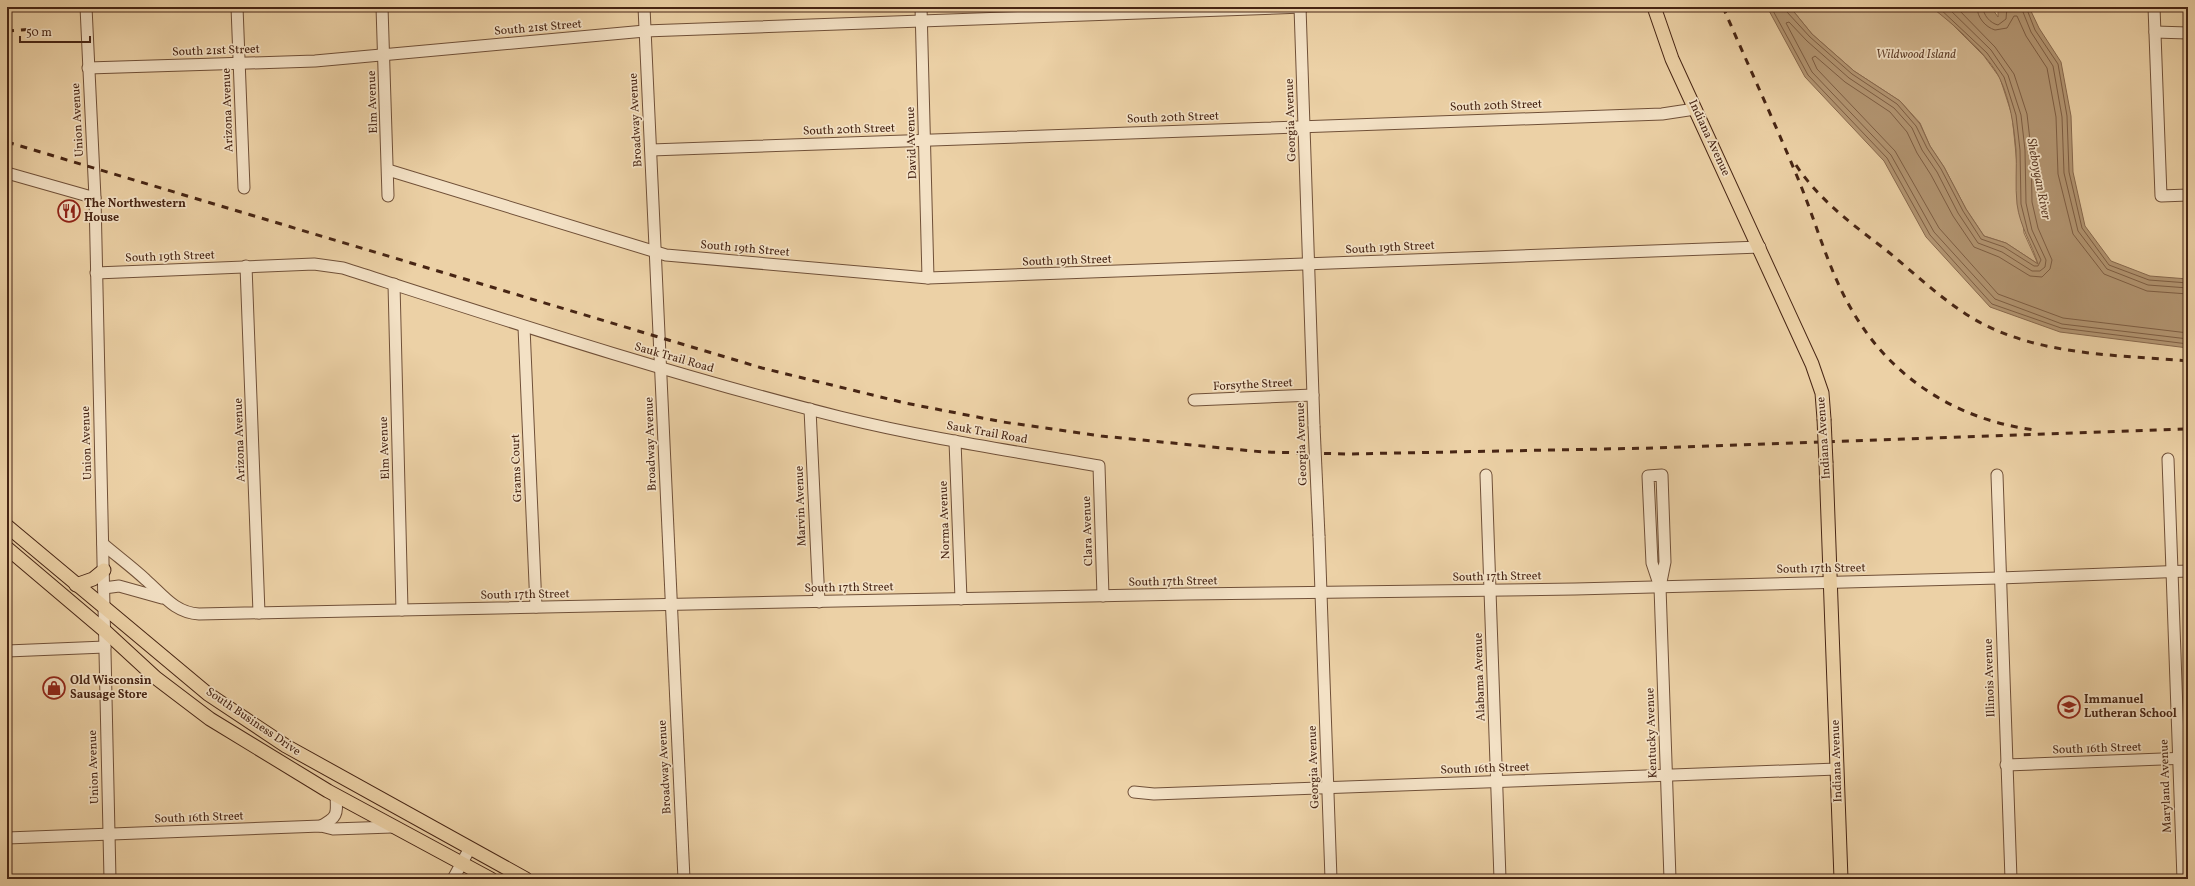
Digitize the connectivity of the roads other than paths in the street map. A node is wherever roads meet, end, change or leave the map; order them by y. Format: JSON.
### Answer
{"nodes":[{"id":1,"x":86,"y":7,"type":"edge"},
{"id":2,"x":236,"y":7,"type":"edge"},
{"id":3,"x":382,"y":7,"type":"edge"},
{"id":4,"x":644,"y":7,"type":"edge"},
{"id":5,"x":921,"y":7,"type":"edge"},
{"id":6,"x":1301,"y":7,"type":"edge"},
{"id":7,"x":1654,"y":7,"type":"edge"},
{"id":8,"x":2154,"y":7,"type":"edge"},
{"id":9,"x":921,"y":21,"type":"junction"},
{"id":10,"x":645,"y":31,"type":"junction"},
{"id":11,"x":2155,"y":32,"type":"junction"},
{"id":12,"x":2188,"y":33,"type":"edge"},
{"id":13,"x":384,"y":55,"type":"junction"},
{"id":14,"x":239,"y":64,"type":"junction"},
{"id":15,"x":88,"y":68,"type":"junction"},
{"id":16,"x":1695,"y":109,"type":"junction"},
{"id":17,"x":1304,"y":127,"type":"junction"},
{"id":18,"x":925,"y":140,"type":"junction"},
{"id":19,"x":651,"y":150,"type":"junction"},
{"id":20,"x":388,"y":170,"type":"junction"},
{"id":21,"x":7,"y":173,"type":"edge"},
{"id":22,"x":244,"y":188,"type":"dead end"},
{"id":23,"x":2188,"y":195,"type":"edge"},
{"id":24,"x":388,"y":196,"type":"dead end"},
{"id":25,"x":95,"y":198,"type":"junction"},
{"id":26,"x":1760,"y":247,"type":"junction"},
{"id":27,"x":655,"y":252,"type":"junction"},
{"id":28,"x":1309,"y":265,"type":"junction"},
{"id":29,"x":246,"y":266,"type":"junction"},
{"id":30,"x":96,"y":272,"type":"junction"},
{"id":31,"x":928,"y":278,"type":"junction"},
{"id":32,"x":394,"y":284,"type":"junction"},
{"id":33,"x":524,"y":327,"type":"junction"},
{"id":34,"x":661,"y":368,"type":"junction"},
{"id":35,"x":1313,"y":395,"type":"junction"},
{"id":36,"x":1194,"y":400,"type":"dead end"},
{"id":37,"x":810,"y":409,"type":"junction"},
{"id":38,"x":955,"y":441,"type":"junction"},
{"id":39,"x":2168,"y":459,"type":"dead end"},
{"id":40,"x":1099,"y":466,"type":"joint"},
{"id":41,"x":1486,"y":475,"type":"dead end"},
{"id":42,"x":1997,"y":475,"type":"dead end"},
{"id":43,"x":7,"y":526,"type":"edge"},
{"id":44,"x":103,"y":544,"type":"junction"},
{"id":45,"x":7,"y":548,"type":"edge"},
{"id":46,"x":104,"y":570,"type":"junction"},
{"id":47,"x":2188,"y":571,"type":"edge"},
{"id":48,"x":2171,"y":572,"type":"junction"},
{"id":49,"x":1999,"y":578,"type":"junction"},
{"id":50,"x":1830,"y":582,"type":"junction"},
{"id":51,"x":76,"y":585,"type":"junction"},
{"id":52,"x":1660,"y":587,"type":"junction"},
{"id":53,"x":104,"y":588,"type":"junction"},
{"id":54,"x":1490,"y":590,"type":"junction"},
{"id":55,"x":1321,"y":594,"type":"junction"},
{"id":56,"x":1103,"y":596,"type":"junction"},
{"id":57,"x":163,"y":598,"type":"junction"},
{"id":58,"x":961,"y":599,"type":"junction"},
{"id":59,"x":818,"y":602,"type":"junction"},
{"id":60,"x":671,"y":605,"type":"junction"},
{"id":61,"x":536,"y":607,"type":"junction"},
{"id":62,"x":104,"y":608,"type":"junction"},
{"id":63,"x":402,"y":610,"type":"junction"},
{"id":64,"x":259,"y":613,"type":"junction"},
{"id":65,"x":105,"y":631,"type":"junction"},
{"id":66,"x":105,"y":647,"type":"junction"},
{"id":67,"x":7,"y":651,"type":"edge"},
{"id":68,"x":2183,"y":758,"type":"edge"},
{"id":69,"x":2006,"y":765,"type":"junction"},
{"id":70,"x":1837,"y":769,"type":"junction"},
{"id":71,"x":1667,"y":775,"type":"junction"},
{"id":72,"x":1497,"y":782,"type":"junction"},
{"id":73,"x":1327,"y":788,"type":"junction"},
{"id":74,"x":1134,"y":792,"type":"dead end"},
{"id":75,"x":336,"y":796,"type":"junction"},
{"id":76,"x":321,"y":826,"type":"junction"},
{"id":77,"x":392,"y":827,"type":"junction"},
{"id":78,"x":109,"y":834,"type":"junction"},
{"id":79,"x":7,"y":838,"type":"edge"},
{"id":80,"x":470,"y":848,"type":"junction"},
{"id":81,"x":462,"y":864,"type":"junction"},
{"id":82,"x":110,"y":879,"type":"edge"},
{"id":83,"x":453,"y":879,"type":"edge"},
{"id":84,"x":491,"y":879,"type":"edge"},
{"id":85,"x":526,"y":879,"type":"edge"},
{"id":86,"x":684,"y":879,"type":"edge"},
{"id":87,"x":1331,"y":879,"type":"edge"},
{"id":88,"x":1500,"y":879,"type":"edge"},
{"id":89,"x":1670,"y":879,"type":"edge"},
{"id":90,"x":1841,"y":879,"type":"edge"},
{"id":91,"x":2011,"y":879,"type":"edge"},
{"id":92,"x":2183,"y":879,"type":"edge"}],
"edges":[{"from":1,"to":15,"type":"street","name":"Union Avenue"},
{"from":2,"to":14,"type":"street","name":"Arizona Avenue"},
{"from":3,"to":13,"type":"street","name":"Elm Avenue"},
{"from":4,"to":10,"type":"street","name":"Broadway Avenue"},
{"from":5,"to":9,"type":"street","name":"David Avenue"},
{"from":6,"to":9,"type":"street","name":"South 21st Street"},
{"from":6,"to":17,"type":"street","name":"Georgia Avenue"},
{"from":7,"to":16,"type":"main road","name":"Indiana Avenue"},
{"from":8,"to":11,"type":"street"},
{"from":9,"to":10,"type":"street","name":"South 21st Street"},
{"from":9,"to":18,"type":"street","name":"David Avenue"},
{"from":10,"to":13,"type":"street","name":"South 21st Street"},
{"from":10,"to":19,"type":"street","name":"Broadway Avenue"},
{"from":11,"to":12,"type":"street"},
{"from":11,"to":23,"type":"street"},
{"from":13,"to":14,"type":"street","name":"South 21st Street"},
{"from":13,"to":20,"type":"street","name":"Elm Avenue"},
{"from":14,"to":15,"type":"street","name":"South 21st Street"},
{"from":14,"to":22,"type":"street","name":"Arizona Avenue"},
{"from":15,"to":25,"type":"street","name":"Union Avenue"},
{"from":16,"to":17,"type":"street","name":"South 20th Street"},
{"from":16,"to":26,"type":"main road","name":"Indiana Avenue"},
{"from":17,"to":18,"type":"street","name":"South 20th Street"},
{"from":17,"to":28,"type":"street","name":"Georgia Avenue"},
{"from":18,"to":19,"type":"street","name":"South 20th Street"},
{"from":18,"to":31,"type":"street","name":"David Avenue"},
{"from":19,"to":27,"type":"street","name":"Broadway Avenue"},
{"from":20,"to":24,"type":"street","name":"Elm Avenue"},
{"from":20,"to":27,"type":"street","name":"South 19th Street"},
{"from":21,"to":25,"type":"street"},
{"from":25,"to":30,"type":"street","name":"Union Avenue"},
{"from":26,"to":28,"type":"street","name":"South 19th Street"},
{"from":26,"to":50,"type":"main road","name":"Indiana Avenue","bridge":true},
{"from":27,"to":31,"type":"street","name":"South 19th Street"},
{"from":27,"to":34,"type":"street","name":"Broadway Avenue"},
{"from":28,"to":31,"type":"street","name":"South 19th Street"},
{"from":28,"to":35,"type":"street","name":"Georgia Avenue"},
{"from":29,"to":30,"type":"street","name":"South 19th Street"},
{"from":29,"to":32,"type":"street","name":"Sauk Trail Road"},
{"from":29,"to":64,"type":"street","name":"Arizona Avenue"},
{"from":30,"to":44,"type":"street","name":"Union Avenue"},
{"from":32,"to":33,"type":"street","name":"Sauk Trail Road"},
{"from":32,"to":63,"type":"street","name":"Elm Avenue"},
{"from":33,"to":34,"type":"street","name":"Sauk Trail Road"},
{"from":33,"to":61,"type":"street","name":"Grams Court"},
{"from":34,"to":37,"type":"street","name":"Sauk Trail Road"},
{"from":34,"to":60,"type":"street","name":"Broadway Avenue"},
{"from":35,"to":36,"type":"street","name":"Forsythe Street"},
{"from":35,"to":55,"type":"street","name":"Georgia Avenue","bridge":true},
{"from":37,"to":38,"type":"street","name":"Sauk Trail Road"},
{"from":37,"to":59,"type":"street","name":"Marvin Avenue"},
{"from":38,"to":40,"type":"street","name":"Sauk Trail Road"},
{"from":38,"to":58,"type":"street","name":"Norma Avenue"},
{"from":39,"to":48,"type":"street","name":"Maryland Avenue"},
{"from":40,"to":56,"type":"street","name":"Clara Avenue"},
{"from":41,"to":54,"type":"street","name":"Alabama Avenue"},
{"from":42,"to":49,"type":"street","name":"Illinois Avenue"},
{"from":43,"to":51,"type":"main road","name":"South Business Drive"},
{"from":44,"to":46,"type":"street","name":"Union Avenue"},
{"from":44,"to":57,"type":"street","name":"South 17th Street"},
{"from":45,"to":65,"type":"main road","name":"South Business Drive"},
{"from":46,"to":51,"type":"main road"},
{"from":46,"to":53,"type":"street","name":"Union Avenue"},
{"from":47,"to":48,"type":"street","name":"South 17th Street"},
{"from":48,"to":49,"type":"street","name":"South 17th Street"},
{"from":48,"to":68,"type":"street","name":"Maryland Avenue"},
{"from":49,"to":50,"type":"street","name":"South 17th Street"},
{"from":49,"to":69,"type":"street","name":"Illinois Avenue"},
{"from":50,"to":52,"type":"street","name":"South 17th Street"},
{"from":50,"to":70,"type":"main road","name":"Indiana Avenue"},
{"from":51,"to":62,"type":"main road","name":"South Business Drive"},
{"from":52,"to":52,"type":"street","name":"Kentucky Avenue"},
{"from":52,"to":54,"type":"street","name":"South 17th Street"},
{"from":52,"to":71,"type":"street","name":"Kentucky Avenue"},
{"from":53,"to":57,"type":"street","name":"South 17th Street"},
{"from":53,"to":62,"type":"street","name":"Union Avenue"},
{"from":54,"to":55,"type":"street","name":"South 17th Street"},
{"from":54,"to":72,"type":"street","name":"Alabama Avenue"},
{"from":55,"to":56,"type":"street","name":"South 17th Street"},
{"from":55,"to":73,"type":"street","name":"Georgia Avenue"},
{"from":56,"to":58,"type":"street","name":"South 17th Street"},
{"from":57,"to":64,"type":"street","name":"South 17th Street"},
{"from":58,"to":59,"type":"street","name":"South 17th Street"},
{"from":59,"to":60,"type":"street","name":"South 17th Street"},
{"from":60,"to":61,"type":"street","name":"South 17th Street"},
{"from":60,"to":86,"type":"street","name":"Broadway Avenue"},
{"from":61,"to":63,"type":"street","name":"South 17th Street"},
{"from":62,"to":65,"type":"street","name":"Union Avenue"},
{"from":62,"to":80,"type":"main road","name":"South Business Drive"},
{"from":63,"to":64,"type":"street","name":"South 17th Street"},
{"from":65,"to":66,"type":"street","name":"Union Avenue"},
{"from":65,"to":75,"type":"main road","name":"South Business Drive"},
{"from":66,"to":67,"type":"street"},
{"from":66,"to":78,"type":"street","name":"Union Avenue"},
{"from":68,"to":69,"type":"street","name":"South 16th Street"},
{"from":68,"to":92,"type":"street","name":"Maryland Avenue"},
{"from":69,"to":91,"type":"street","name":"Illinois Avenue"},
{"from":70,"to":71,"type":"street","name":"South 16th Street"},
{"from":70,"to":90,"type":"main road","name":"Indiana Avenue"},
{"from":71,"to":72,"type":"street","name":"South 16th Street"},
{"from":71,"to":89,"type":"street","name":"Kentucky Avenue"},
{"from":72,"to":73,"type":"street","name":"South 16th Street"},
{"from":72,"to":88,"type":"street","name":"Alabama Avenue"},
{"from":73,"to":74,"type":"street","name":"South 16th Street"},
{"from":73,"to":87,"type":"street","name":"Georgia Avenue"},
{"from":75,"to":76,"type":"street"},
{"from":75,"to":77,"type":"main road","name":"South Business Drive"},
{"from":76,"to":77,"type":"street","name":"South 16th Street"},
{"from":76,"to":78,"type":"street","name":"South 16th Street"},
{"from":77,"to":81,"type":"main road","name":"South Business Drive"},
{"from":78,"to":79,"type":"street","name":"South 16th Street"},
{"from":78,"to":82,"type":"street","name":"Union Avenue"},
{"from":80,"to":81,"type":"street"},
{"from":80,"to":85,"type":"main road","name":"South Business Drive"},
{"from":81,"to":83,"type":"street"},
{"from":81,"to":84,"type":"main road","name":"South Business Drive"}]}
